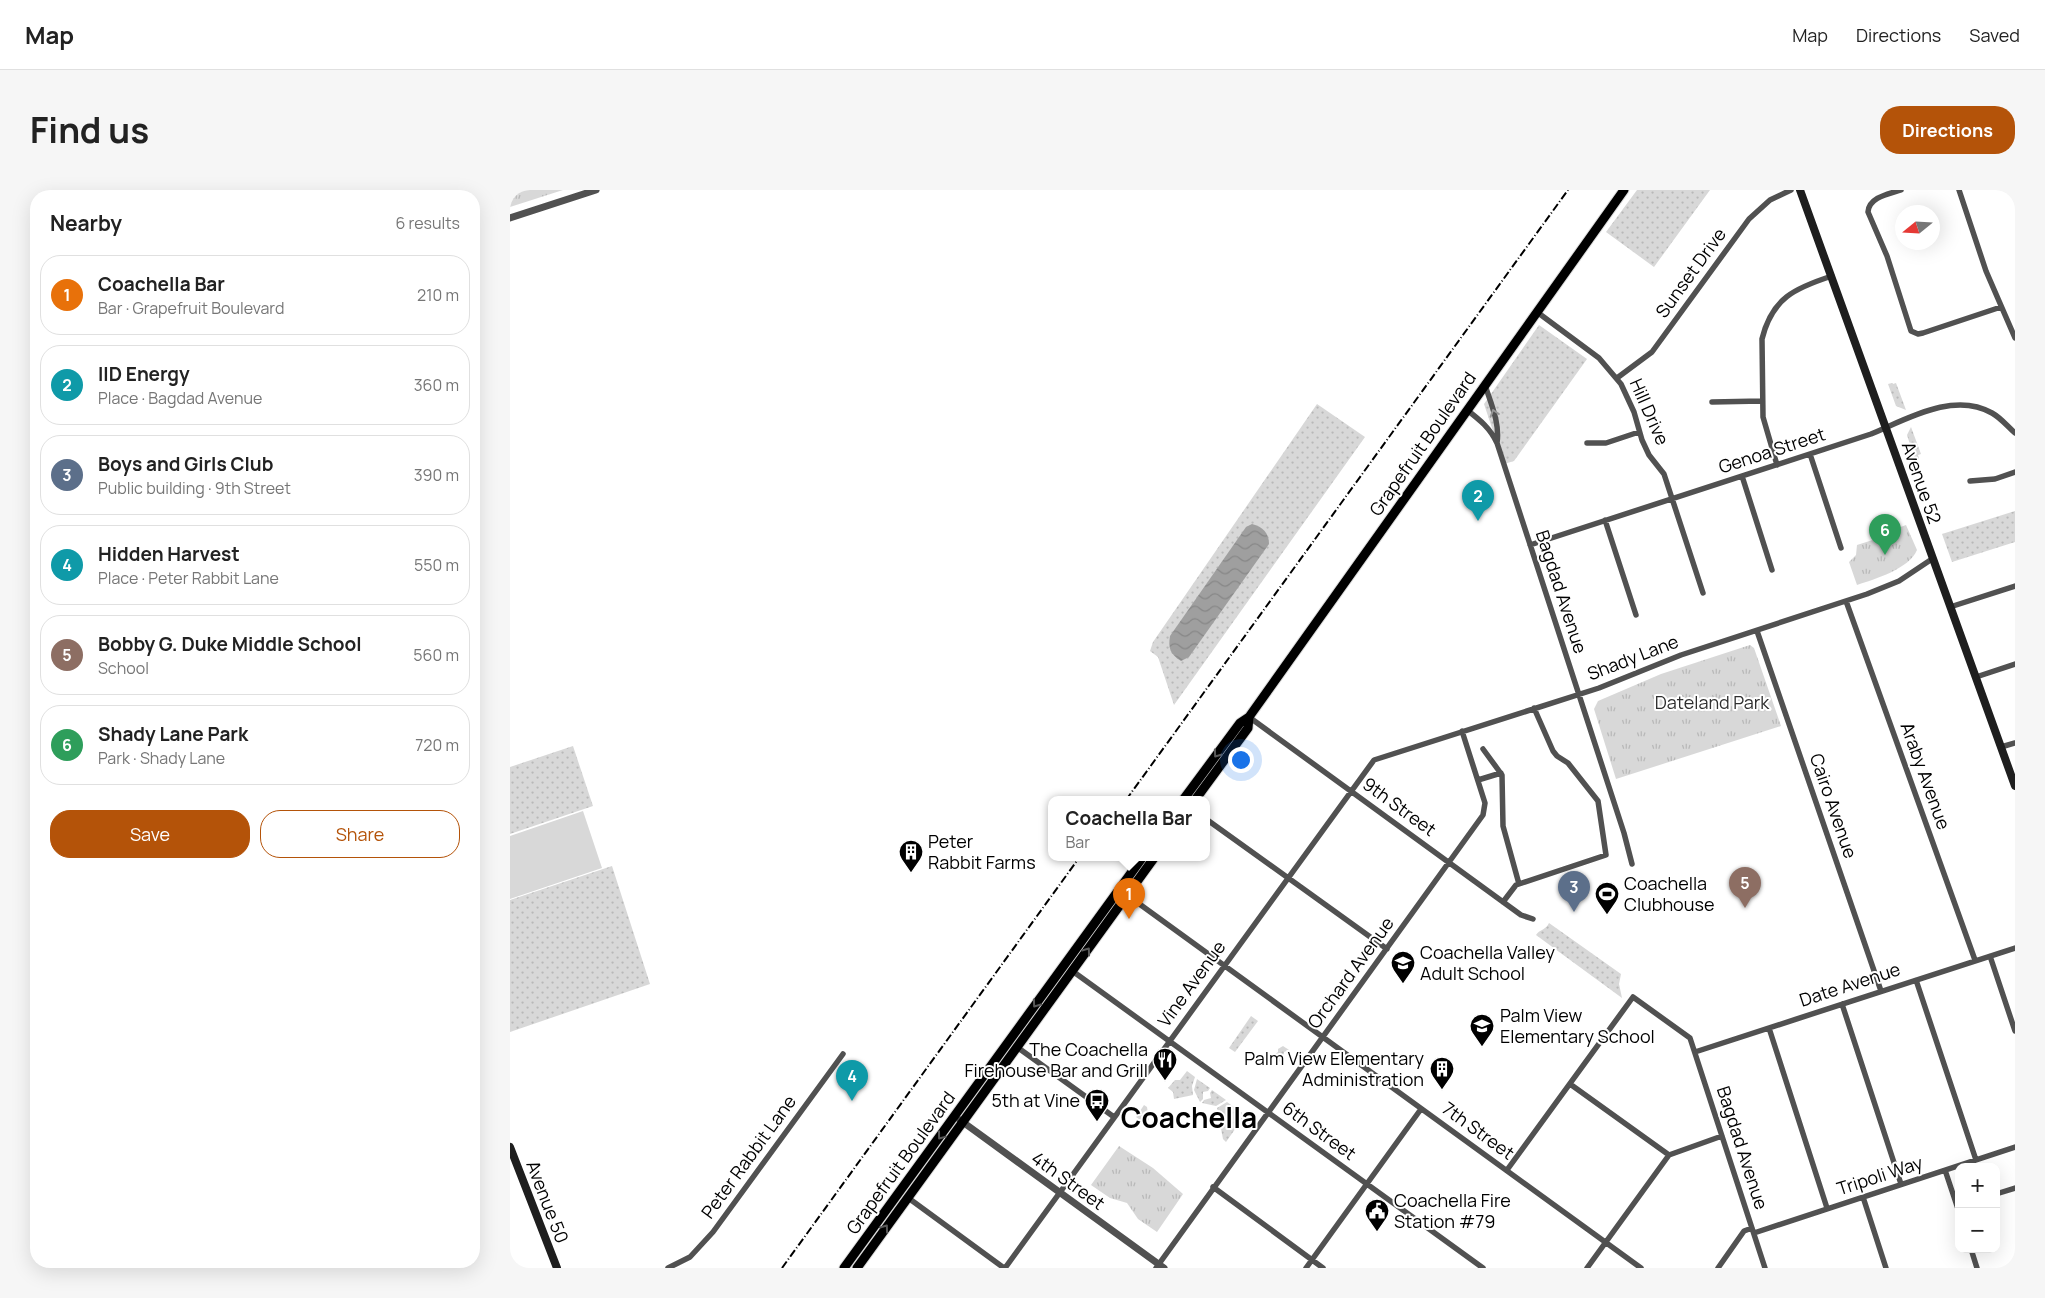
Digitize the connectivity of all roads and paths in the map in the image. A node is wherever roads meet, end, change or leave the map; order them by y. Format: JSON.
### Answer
{"nodes":[{"id":1,"x":596,"y":190,"type":"edge"},
{"id":2,"x":1624,"y":190,"type":"edge"},
{"id":3,"x":1791,"y":190,"type":"edge"},
{"id":4,"x":1800,"y":190,"type":"edge"},
{"id":5,"x":1901,"y":190,"type":"edge"},
{"id":6,"x":1959,"y":190,"type":"edge"},
{"id":7,"x":510,"y":218,"type":"edge"},
{"id":8,"x":1832,"y":276,"type":"junction"},
{"id":9,"x":2001,"y":307,"type":"junction"},
{"id":10,"x":1537,"y":312,"type":"junction"},
{"id":11,"x":2015,"y":338,"type":"edge"},
{"id":12,"x":1618,"y":378,"type":"junction"},
{"id":13,"x":1485,"y":384,"type":"junction"},
{"id":14,"x":1762,"y":401,"type":"junction"},
{"id":15,"x":1712,"y":402,"type":"dead end"},
{"id":16,"x":1467,"y":410,"type":"junction"},
{"id":17,"x":1887,"y":427,"type":"junction"},
{"id":18,"x":1639,"y":432,"type":"junction"},
{"id":19,"x":2015,"y":433,"type":"edge"},
{"id":20,"x":1497,"y":443,"type":"junction"},
{"id":21,"x":1587,"y":443,"type":"dead end"},
{"id":22,"x":1810,"y":454,"type":"junction"},
{"id":23,"x":1776,"y":465,"type":"junction"},
{"id":24,"x":2015,"y":472,"type":"edge"},
{"id":25,"x":1742,"y":476,"type":"junction"},
{"id":26,"x":1970,"y":481,"type":"dead end"},
{"id":27,"x":1673,"y":498,"type":"junction"},
{"id":28,"x":1605,"y":520,"type":"junction"},
{"id":29,"x":1530,"y":545,"type":"junction"},
{"id":30,"x":1841,"y":548,"type":"dead end"},
{"id":31,"x":1932,"y":559,"type":"junction"},
{"id":32,"x":1772,"y":570,"type":"dead end"},
{"id":33,"x":2015,"y":586,"type":"edge"},
{"id":34,"x":1704,"y":592,"type":"dead end"},
{"id":35,"x":1846,"y":602,"type":"junction"},
{"id":36,"x":1950,"y":607,"type":"junction"},
{"id":37,"x":1636,"y":614,"type":"dead end"},
{"id":38,"x":1757,"y":630,"type":"junction"},
{"id":39,"x":2015,"y":664,"type":"edge"},
{"id":40,"x":1976,"y":677,"type":"junction"},
{"id":41,"x":1579,"y":694,"type":"junction"},
{"id":42,"x":1534,"y":708,"type":"junction"},
{"id":43,"x":1249,"y":717,"type":"junction"},
{"id":44,"x":1462,"y":731,"type":"junction"},
{"id":45,"x":2015,"y":743,"type":"edge"},
{"id":46,"x":2001,"y":747,"type":"junction"},
{"id":47,"x":1484,"y":749,"type":"dead end"},
{"id":48,"x":1501,"y":773,"type":"junction"},
{"id":49,"x":1478,"y":780,"type":"junction"},
{"id":50,"x":2015,"y":786,"type":"edge"},
{"id":51,"x":1351,"y":790,"type":"junction"},
{"id":52,"x":1186,"y":796,"type":"edge"},
{"id":53,"x":1198,"y":796,"type":"edge"},
{"id":54,"x":1210,"y":822,"type":"edge"},
{"id":55,"x":1140,"y":861,"type":"edge"},
{"id":56,"x":1152,"y":861,"type":"edge"},
{"id":57,"x":1449,"y":862,"type":"junction"},
{"id":58,"x":1632,"y":864,"type":"dead end"},
{"id":59,"x":1288,"y":878,"type":"junction"},
{"id":60,"x":1519,"y":884,"type":"junction"},
{"id":61,"x":1127,"y":895,"type":"junction"},
{"id":62,"x":1503,"y":902,"type":"junction"},
{"id":63,"x":1533,"y":919,"type":"dead end"},
{"id":64,"x":2015,"y":948,"type":"edge"},
{"id":65,"x":1387,"y":949,"type":"junction"},
{"id":66,"x":1990,"y":956,"type":"junction"},
{"id":67,"x":1976,"y":960,"type":"junction"},
{"id":68,"x":1064,"y":965,"type":"junction"},
{"id":69,"x":1224,"y":966,"type":"junction"},
{"id":70,"x":1072,"y":971,"type":"junction"},
{"id":71,"x":1916,"y":980,"type":"junction"},
{"id":72,"x":1881,"y":991,"type":"junction"},
{"id":73,"x":1842,"y":1004,"type":"junction"},
{"id":74,"x":1769,"y":1028,"type":"junction"},
{"id":75,"x":2015,"y":1031,"type":"edge"},
{"id":76,"x":1323,"y":1037,"type":"junction"},
{"id":77,"x":1169,"y":1042,"type":"junction"},
{"id":78,"x":1017,"y":1047,"type":"junction"},
{"id":79,"x":1695,"y":1052,"type":"junction"},
{"id":80,"x":843,"y":1054,"type":"dead end"},
{"id":81,"x":1570,"y":1084,"type":"junction"},
{"id":82,"x":1421,"y":1109,"type":"junction"},
{"id":83,"x":1267,"y":1112,"type":"junction"},
{"id":84,"x":1114,"y":1117,"type":"junction"},
{"id":85,"x":959,"y":1119,"type":"junction"},
{"id":86,"x":1722,"y":1136,"type":"junction"},
{"id":87,"x":510,"y":1147,"type":"edge"},
{"id":88,"x":2015,"y":1147,"type":"edge"},
{"id":89,"x":1669,"y":1155,"type":"junction"},
{"id":90,"x":1976,"y":1160,"type":"junction"},
{"id":91,"x":1507,"y":1170,"type":"junction"},
{"id":92,"x":1945,"y":1170,"type":"junction"},
{"id":93,"x":1367,"y":1184,"type":"junction"},
{"id":94,"x":1902,"y":1184,"type":"junction"},
{"id":95,"x":1213,"y":1188,"type":"junction"},
{"id":96,"x":2015,"y":1188,"type":"edge"},
{"id":97,"x":1059,"y":1193,"type":"junction"},
{"id":98,"x":2000,"y":1193,"type":"edge"},
{"id":99,"x":1863,"y":1197,"type":"junction"},
{"id":100,"x":908,"y":1198,"type":"junction"},
{"id":101,"x":1827,"y":1208,"type":"junction"},
{"id":102,"x":1958,"y":1208,"type":"edge"},
{"id":103,"x":1753,"y":1230,"type":"junction"},
{"id":104,"x":1605,"y":1242,"type":"junction"},
{"id":105,"x":1972,"y":1253,"type":"edge"},
{"id":106,"x":1312,"y":1260,"type":"junction"},
{"id":107,"x":1159,"y":1267,"type":"edge"},
{"id":108,"x":557,"y":1268,"type":"edge"},
{"id":109,"x":668,"y":1268,"type":"edge"},
{"id":110,"x":844,"y":1268,"type":"edge"},
{"id":111,"x":857,"y":1268,"type":"edge"},
{"id":112,"x":1004,"y":1268,"type":"edge"},
{"id":113,"x":1306,"y":1268,"type":"edge"},
{"id":114,"x":1323,"y":1268,"type":"edge"},
{"id":115,"x":1483,"y":1268,"type":"edge"},
{"id":116,"x":1587,"y":1268,"type":"edge"},
{"id":117,"x":1641,"y":1268,"type":"edge"},
{"id":118,"x":1718,"y":1268,"type":"edge"},
{"id":119,"x":1765,"y":1268,"type":"edge"},
{"id":120,"x":1886,"y":1268,"type":"edge"},
{"id":121,"x":1977,"y":1268,"type":"edge"}],
"edges":[{"from":1,"to":7,"type":"street"},
{"from":2,"to":10,"type":"main road","name":"Grapefruit Boulevard"},
{"from":3,"to":12,"type":"street","name":"Sunset Drive"},
{"from":4,"to":8,"type":"main road","name":"Avenue 52"},
{"from":5,"to":9,"type":"street"},
{"from":6,"to":9,"type":"street"},
{"from":8,"to":14,"type":"street"},
{"from":8,"to":17,"type":"main road","name":"Avenue 52"},
{"from":9,"to":11,"type":"street"},
{"from":10,"to":12,"type":"street","name":"Hill Drive"},
{"from":10,"to":13,"type":"main road","name":"Grapefruit Boulevard"},
{"from":12,"to":18,"type":"street","name":"Hill Drive"},
{"from":13,"to":16,"type":"main road","name":"Grapefruit Boulevard"},
{"from":20,"to":13,"type":"street","name":"Bagdad Avenue","one_way":true},
{"from":14,"to":15,"type":"street"},
{"from":14,"to":23,"type":"street"},
{"from":16,"to":20,"type":"street","name":"Bagdad Avenue"},
{"from":16,"to":43,"type":"main road","name":"Grapefruit Boulevard"},
{"from":17,"to":19,"type":"street","name":"Genoa Street"},
{"from":17,"to":22,"type":"street","name":"Genoa Street"},
{"from":17,"to":31,"type":"main road","name":"Avenue 52"},
{"from":18,"to":21,"type":"street"},
{"from":18,"to":27,"type":"street","name":"Hill Drive"},
{"from":20,"to":29,"type":"street","name":"Bagdad Avenue"},
{"from":22,"to":23,"type":"street","name":"Genoa Street"},
{"from":22,"to":30,"type":"street"},
{"from":23,"to":25,"type":"street","name":"Genoa Street"},
{"from":24,"to":26,"type":"street"},
{"from":25,"to":27,"type":"street","name":"Genoa Street"},
{"from":25,"to":32,"type":"street"},
{"from":27,"to":28,"type":"street","name":"Genoa Street"},
{"from":27,"to":34,"type":"street","name":"Hill Drive"},
{"from":28,"to":29,"type":"street","name":"Genoa Street"},
{"from":28,"to":37,"type":"street"},
{"from":29,"to":41,"type":"street","name":"Bagdad Avenue"},
{"from":31,"to":35,"type":"street","name":"Shady Lane"},
{"from":31,"to":36,"type":"main road","name":"Avenue 52"},
{"from":33,"to":36,"type":"street"},
{"from":35,"to":38,"type":"street","name":"Shady Lane"},
{"from":35,"to":67,"type":"street","name":"Araby Avenue"},
{"from":36,"to":40,"type":"main road","name":"Avenue 52"},
{"from":38,"to":41,"type":"street","name":"Shady Lane"},
{"from":38,"to":72,"type":"street","name":"Cairo Avenue"},
{"from":39,"to":40,"type":"street"},
{"from":40,"to":46,"type":"main road","name":"Avenue 52"},
{"from":41,"to":42,"type":"street","name":"Shady Lane"},
{"from":41,"to":58,"type":"street","name":"Bagdad Avenue"},
{"from":42,"to":44,"type":"street","name":"Shady Lane"},
{"from":42,"to":60,"type":"street"},
{"from":43,"to":51,"type":"street","name":"9th Street"},
{"from":43,"to":52,"type":"main road","name":"Grapefruit Boulevard","one_way":true},
{"from":43,"to":53,"type":"main road","name":"Grapefruit Boulevard"},
{"from":44,"to":49,"type":"street","name":"Orchard Avenue"},
{"from":44,"to":51,"type":"street","name":"Shady Lane"},
{"from":45,"to":46,"type":"street"},
{"from":46,"to":50,"type":"main road","name":"Avenue 52"},
{"from":47,"to":48,"type":"street"},
{"from":48,"to":49,"type":"street"},
{"from":48,"to":60,"type":"street"},
{"from":49,"to":57,"type":"street","name":"Orchard Avenue"},
{"from":51,"to":57,"type":"street","name":"9th Street"},
{"from":51,"to":59,"type":"street","name":"Vine Avenue"},
{"from":54,"to":59,"type":"street"},
{"from":55,"to":68,"type":"main road","name":"Grapefruit Boulevard"},
{"from":56,"to":61,"type":"main road","name":"Grapefruit Boulevard"},
{"from":57,"to":62,"type":"street","name":"9th Street"},
{"from":57,"to":65,"type":"street","name":"Orchard Avenue"},
{"from":59,"to":65,"type":"street"},
{"from":59,"to":69,"type":"street","name":"Vine Avenue"},
{"from":60,"to":62,"type":"street"},
{"from":61,"to":69,"type":"street","name":"7th Street"},
{"from":70,"to":61,"type":"main road","name":"Grapefruit Boulevard","one_way":true},
{"from":62,"to":63,"type":"street","name":"9th Street"},
{"from":64,"to":66,"type":"street","name":"Date Avenue"},
{"from":65,"to":76,"type":"street","name":"Orchard Avenue"},
{"from":66,"to":67,"type":"street","name":"Date Avenue"},
{"from":66,"to":75,"type":"street"},
{"from":67,"to":71,"type":"street","name":"Date Avenue"},
{"from":68,"to":70,"type":"street","name":"6th Street"},
{"from":68,"to":85,"type":"main road","name":"Grapefruit Boulevard","one_way":true},
{"from":69,"to":76,"type":"street","name":"7th Street"},
{"from":69,"to":77,"type":"street","name":"Vine Avenue"},
{"from":70,"to":77,"type":"street","name":"6th Street"},
{"from":70,"to":78,"type":"main road","name":"Grapefruit Boulevard"},
{"from":71,"to":72,"type":"street","name":"Date Avenue"},
{"from":71,"to":90,"type":"street"},
{"from":72,"to":73,"type":"street","name":"Date Avenue"},
{"from":73,"to":74,"type":"street","name":"Date Avenue"},
{"from":73,"to":94,"type":"street"},
{"from":74,"to":79,"type":"street","name":"Date Avenue"},
{"from":74,"to":101,"type":"street"},
{"from":76,"to":82,"type":"street","name":"7th Street"},
{"from":76,"to":83,"type":"street","name":"Orchard Avenue"},
{"from":77,"to":83,"type":"street","name":"6th Street"},
{"from":77,"to":84,"type":"street","name":"Vine Avenue"},
{"from":78,"to":84,"type":"street"},
{"from":78,"to":85,"type":"main road","name":"Grapefruit Boulevard"},
{"from":79,"to":81,"type":"street","name":"Bagdad Avenue"},
{"from":79,"to":86,"type":"street","name":"Bagdad Avenue"},
{"from":80,"to":109,"type":"street","name":"Peter Rabbit Lane"},
{"from":81,"to":89,"type":"street"},
{"from":81,"to":91,"type":"street"},
{"from":82,"to":91,"type":"street","name":"7th Street"},
{"from":82,"to":93,"type":"street"},
{"from":83,"to":93,"type":"street","name":"6th Street"},
{"from":83,"to":95,"type":"street","name":"Orchard Avenue"},
{"from":84,"to":97,"type":"street","name":"Vine Avenue"},
{"from":85,"to":97,"type":"street","name":"4th Street"},
{"from":85,"to":100,"type":"main road","name":"Grapefruit Boulevard"},
{"from":85,"to":110,"type":"main road","name":"Grapefruit Boulevard","one_way":true},
{"from":86,"to":89,"type":"street"},
{"from":86,"to":103,"type":"street","name":"Bagdad Avenue"},
{"from":87,"to":108,"type":"main road","name":"Avenue 50"},
{"from":88,"to":90,"type":"street","name":"Tripoli Way"},
{"from":89,"to":104,"type":"street"},
{"from":90,"to":92,"type":"street","name":"Tripoli Way"},
{"from":91,"to":104,"type":"street","name":"7th Street"},
{"from":92,"to":94,"type":"street","name":"Tripoli Way"},
{"from":92,"to":102,"type":"street"},
{"from":93,"to":106,"type":"street"},
{"from":93,"to":115,"type":"street","name":"6th Street"},
{"from":94,"to":99,"type":"street","name":"Tripoli Way"},
{"from":95,"to":106,"type":"street"},
{"from":95,"to":107,"type":"street","name":"Orchard Avenue"},
{"from":96,"to":98,"type":"street"},
{"from":97,"to":107,"type":"street","name":"4th Street"},
{"from":97,"to":112,"type":"street","name":"Vine Avenue"},
{"from":99,"to":101,"type":"street","name":"Tripoli Way"},
{"from":99,"to":120,"type":"street"},
{"from":111,"to":100,"type":"main road","name":"Grapefruit Boulevard","one_way":true},
{"from":100,"to":112,"type":"street"},
{"from":101,"to":103,"type":"street","name":"Tripoli Way"},
{"from":103,"to":118,"type":"street","name":"Tripoli Way"},
{"from":103,"to":119,"type":"street","name":"Bagdad Avenue"},
{"from":104,"to":116,"type":"street"},
{"from":104,"to":117,"type":"street","name":"7th Street"},
{"from":105,"to":121,"type":"street"},
{"from":106,"to":113,"type":"street"},
{"from":106,"to":114,"type":"street"}]}
